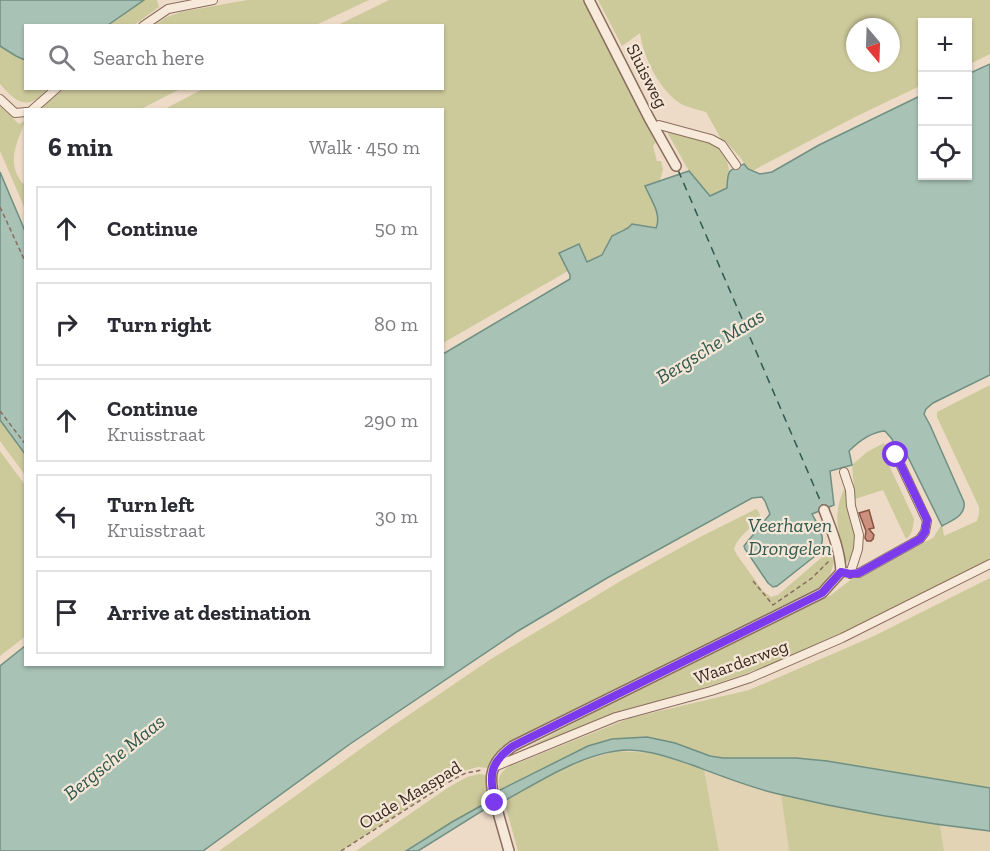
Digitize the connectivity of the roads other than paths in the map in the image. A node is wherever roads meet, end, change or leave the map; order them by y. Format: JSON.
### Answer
{"nodes":[{"id":1,"x":213,"y":0,"type":"edge"},
{"id":2,"x":589,"y":0,"type":"edge"},
{"id":3,"x":146,"y":24,"type":"edge"},
{"id":4,"x":55,"y":90,"type":"edge"},
{"id":5,"x":0,"y":99,"type":"edge"},
{"id":6,"x":34,"y":108,"type":"edge"},
{"id":7,"x":24,"y":112,"type":"edge"},
{"id":8,"x":655,"y":128,"type":"junction"},
{"id":9,"x":736,"y":165,"type":"dead end"},
{"id":10,"x":676,"y":166,"type":"dead end"},
{"id":11,"x":896,"y":455,"type":"dead end"},
{"id":12,"x":844,"y":472,"type":"dead end"},
{"id":13,"x":824,"y":510,"type":"dead end"},
{"id":14,"x":990,"y":564,"type":"edge"},
{"id":15,"x":845,"y":573,"type":"junction"},
{"id":16,"x":494,"y":767,"type":"junction"},
{"id":17,"x":509,"y":851,"type":"edge"}],
"edges":[{"from":1,"to":3,"type":"street"},
{"from":2,"to":8,"type":"street","name":"Sluisweg"},
{"from":4,"to":6,"type":"street"},
{"from":5,"to":7,"type":"street"},
{"from":8,"to":9,"type":"street"},
{"from":8,"to":10,"type":"street","name":"Sluisweg"},
{"from":11,"to":15,"type":"street"},
{"from":12,"to":15,"type":"street"},
{"from":13,"to":15,"type":"street"},
{"from":14,"to":16,"type":"street","name":"Waarderweg"},
{"from":15,"to":16,"type":"street"},
{"from":16,"to":17,"type":"street"}]}
